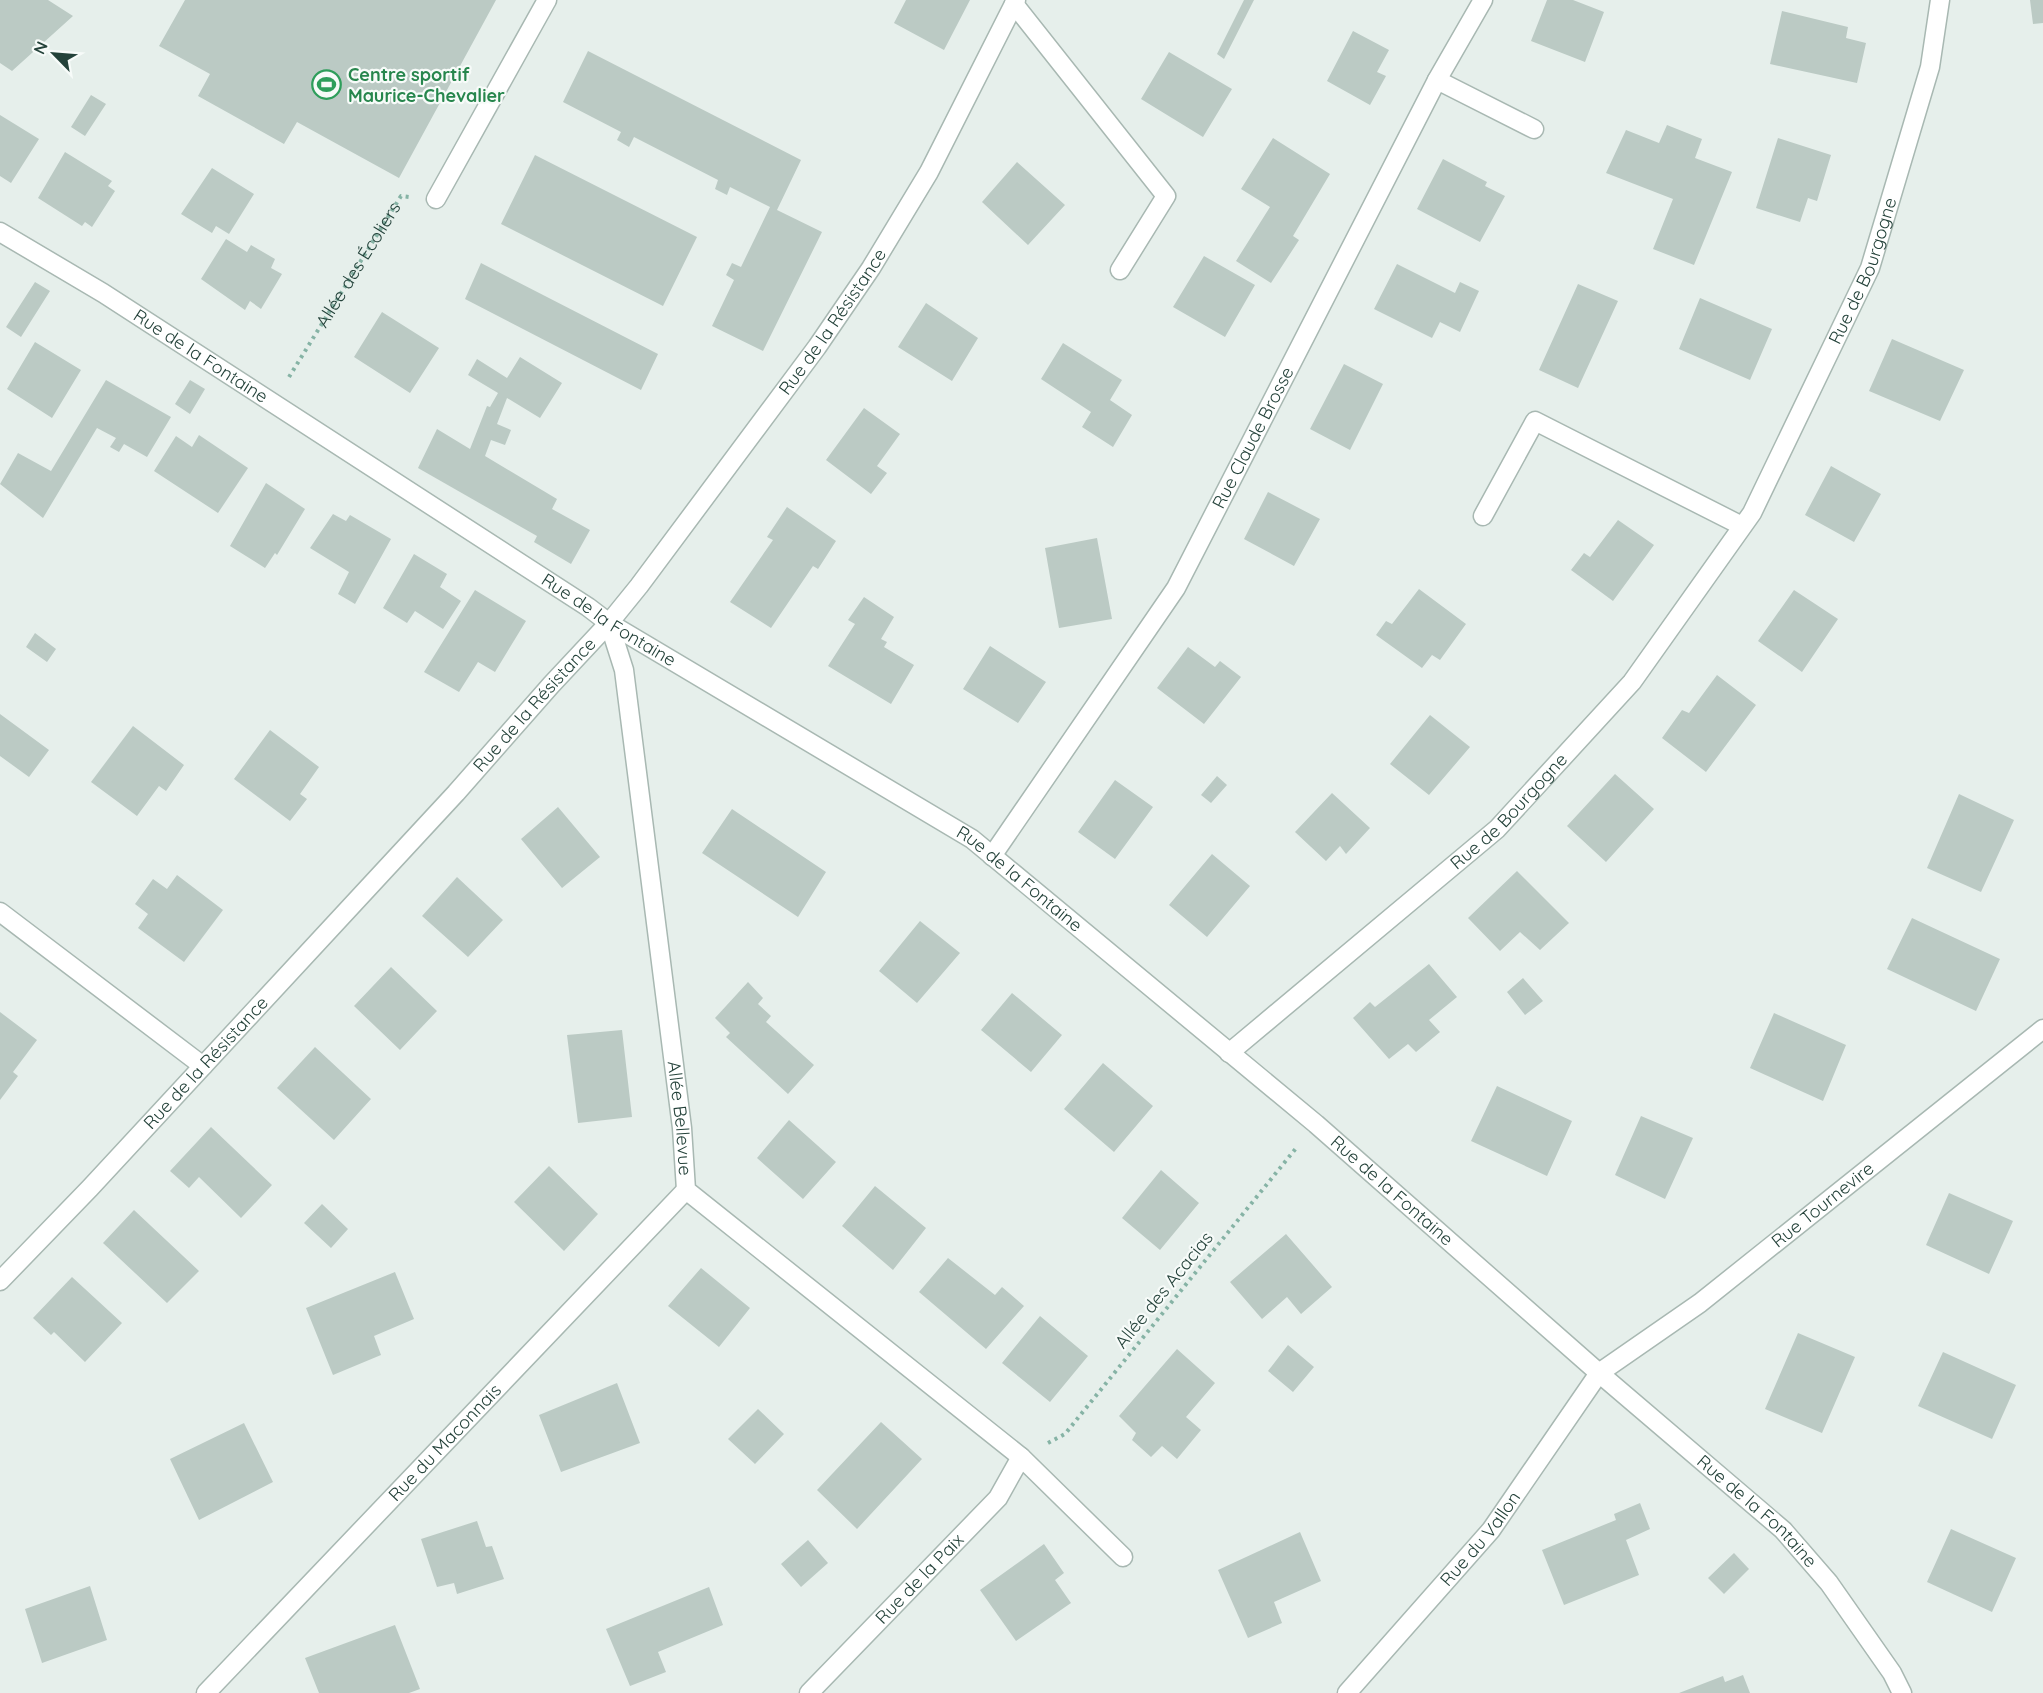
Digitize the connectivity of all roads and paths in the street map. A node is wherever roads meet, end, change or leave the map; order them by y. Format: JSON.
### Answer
{"nodes":[{"id":1,"x":547,"y":0,"type":"edge"},
{"id":2,"x":1483,"y":0,"type":"edge"},
{"id":3,"x":1940,"y":0,"type":"edge"},
{"id":4,"x":1015,"y":2,"type":"edge"},
{"id":5,"x":1437,"y":80,"type":"junction"},
{"id":6,"x":1534,"y":129,"type":"dead end"},
{"id":7,"x":436,"y":199,"type":"joint"},
{"id":8,"x":0,"y":232,"type":"edge"},
{"id":9,"x":1120,"y":270,"type":"dead end"},
{"id":10,"x":272,"y":404,"type":"junction"},
{"id":11,"x":1483,"y":516,"type":"dead end"},
{"id":12,"x":1742,"y":526,"type":"junction"},
{"id":13,"x":609,"y":623,"type":"junction"},
{"id":14,"x":992,"y":856,"type":"junction"},
{"id":15,"x":0,"y":912,"type":"edge"},
{"id":16,"x":2043,"y":1029,"type":"edge"},
{"id":17,"x":1229,"y":1053,"type":"junction"},
{"id":18,"x":203,"y":1066,"type":"junction"},
{"id":19,"x":1316,"y":1124,"type":"junction"},
{"id":20,"x":686,"y":1190,"type":"junction"},
{"id":21,"x":0,"y":1281,"type":"edge"},
{"id":22,"x":1599,"y":1373,"type":"junction"},
{"id":23,"x":1021,"y":1457,"type":"junction"},
{"id":24,"x":1123,"y":1557,"type":"dead end"},
{"id":25,"x":206,"y":1693,"type":"edge"},
{"id":26,"x":809,"y":1693,"type":"edge"},
{"id":27,"x":1347,"y":1693,"type":"edge"},
{"id":28,"x":1902,"y":1693,"type":"edge"}],
"edges":[{"from":1,"to":7,"type":"street"},
{"from":2,"to":5,"type":"street","name":"Rue Claude Brosse"},
{"from":3,"to":12,"type":"street","name":"Rue de Bourgogne"},
{"from":4,"to":9,"type":"street"},
{"from":4,"to":13,"type":"street","name":"Rue de la Résistance"},
{"from":5,"to":6,"type":"street"},
{"from":5,"to":14,"type":"street","name":"Rue Claude Brosse"},
{"from":7,"to":10,"type":"path","name":"Allée des Écoliers"},
{"from":8,"to":10,"type":"street","name":"Rue de la Fontaine"},
{"from":10,"to":13,"type":"street","name":"Rue de la Fontaine"},
{"from":11,"to":12,"type":"street"},
{"from":12,"to":17,"type":"street","name":"Rue de Bourgogne"},
{"from":13,"to":14,"type":"street","name":"Rue de la Fontaine"},
{"from":13,"to":18,"type":"street","name":"Rue de la Résistance"},
{"from":13,"to":20,"type":"street","name":"Allée Bellevue"},
{"from":14,"to":17,"type":"street","name":"Rue de la Fontaine"},
{"from":15,"to":18,"type":"street"},
{"from":16,"to":22,"type":"street","name":"Rue Tournevire"},
{"from":17,"to":19,"type":"street","name":"Rue de la Fontaine"},
{"from":18,"to":21,"type":"street","name":"Rue de la Résistance"},
{"from":19,"to":22,"type":"street","name":"Rue de la Fontaine"},
{"from":19,"to":23,"type":"path","name":"Allée des Acacias"},
{"from":20,"to":23,"type":"street","name":"Allée Bellevue"},
{"from":20,"to":25,"type":"street","name":"Rue du Maconnais"},
{"from":22,"to":27,"type":"street","name":"Rue du Vallon"},
{"from":22,"to":28,"type":"street","name":"Rue de la Fontaine"},
{"from":23,"to":24,"type":"street","name":"Allée Bellevue"},
{"from":23,"to":26,"type":"street","name":"Rue de la Paix"}]}
